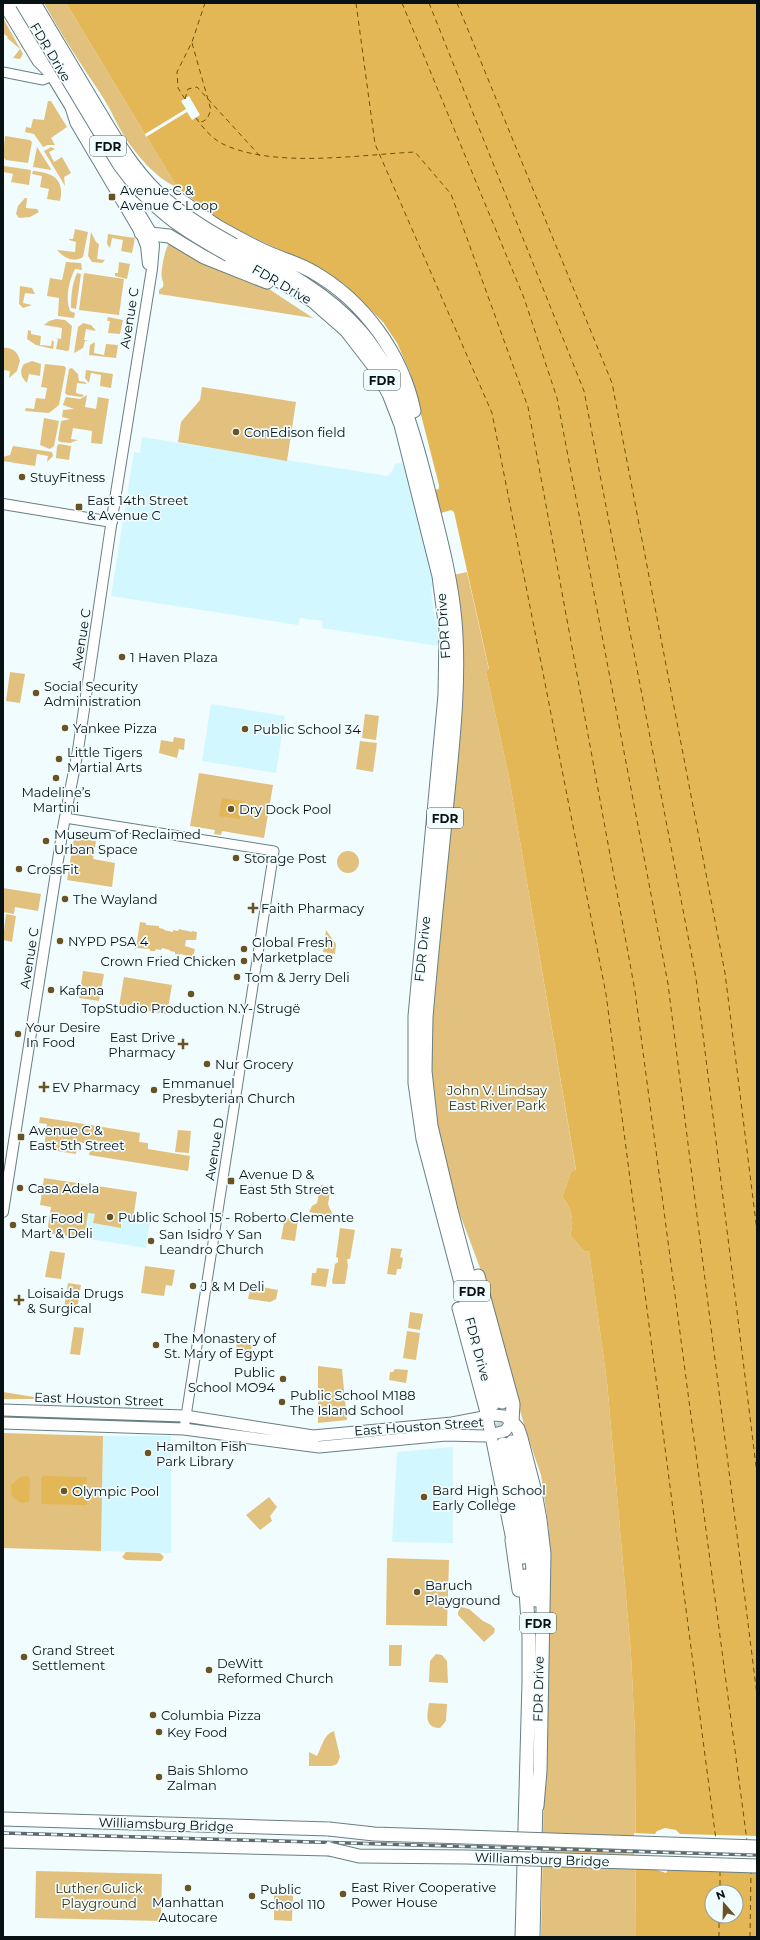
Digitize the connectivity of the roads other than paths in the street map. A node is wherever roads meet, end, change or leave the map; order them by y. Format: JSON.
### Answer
{"nodes":[{"id":1,"x":3,"y":3,"type":"edge"},
{"id":2,"x":14,"y":3,"type":"edge"},
{"id":3,"x":22,"y":3,"type":"edge"},
{"id":4,"x":34,"y":3,"type":"edge"},
{"id":5,"x":3,"y":72,"type":"edge"},
{"id":6,"x":52,"y":76,"type":"junction"},
{"id":7,"x":71,"y":107,"type":"junction"},
{"id":8,"x":134,"y":204,"type":"junction"},
{"id":9,"x":146,"y":233,"type":"junction"},
{"id":10,"x":232,"y":250,"type":"junction"},
{"id":11,"x":304,"y":295,"type":"junction"},
{"id":12,"x":420,"y":458,"type":"junction"},
{"id":13,"x":3,"y":504,"type":"edge"},
{"id":14,"x":112,"y":522,"type":"junction"},
{"id":15,"x":65,"y":818,"type":"junction"},
{"id":16,"x":444,"y":1179,"type":"junction"},
{"id":17,"x":440,"y":1204,"type":"junction"},
{"id":18,"x":3,"y":1212,"type":"edge"},
{"id":19,"x":458,"y":1308,"type":"joint"},
{"id":20,"x":3,"y":1410,"type":"edge"},
{"id":21,"x":185,"y":1416,"type":"junction"},
{"id":22,"x":487,"y":1416,"type":"junction"},
{"id":23,"x":512,"y":1422,"type":"junction"},
{"id":24,"x":3,"y":1423,"type":"edge"},
{"id":25,"x":184,"y":1429,"type":"junction"},
{"id":26,"x":491,"y":1435,"type":"junction"},
{"id":27,"x":512,"y":1540,"type":"joint"},
{"id":28,"x":529,"y":1682,"type":"junction"},
{"id":29,"x":526,"y":1775,"type":"junction"},
{"id":30,"x":537,"y":1806,"type":"junction"},
{"id":31,"x":3,"y":1819,"type":"edge"},
{"id":32,"x":329,"y":1829,"type":"junction"},
{"id":33,"x":3,"y":1841,"type":"edge"},
{"id":34,"x":757,"y":1841,"type":"edge"},
{"id":35,"x":757,"y":1847,"type":"edge"},
{"id":36,"x":328,"y":1849,"type":"junction"},
{"id":37,"x":757,"y":1859,"type":"edge"},
{"id":38,"x":757,"y":1866,"type":"edge"},
{"id":39,"x":514,"y":1937,"type":"edge"},
{"id":40,"x":522,"y":1937,"type":"edge"},
{"id":41,"x":533,"y":1937,"type":"edge"}],
"edges":[{"from":1,"to":6,"type":"main road","name":"Avenue C"},
{"from":2,"to":6,"type":"main road","name":"Avenue C"},
{"from":3,"to":10,"type":"highway","name":"FDR Drive","number":"FDR","bridge":true},
{"from":4,"to":10,"type":"highway","name":"FDR Drive","number":"FDR","bridge":true},
{"from":5,"to":6,"type":"street"},
{"from":6,"to":7,"type":"main road","name":"Avenue C"},
{"from":7,"to":8,"type":"main road","name":"Avenue C"},
{"from":7,"to":9,"type":"main road","name":"Avenue C"},
{"from":8,"to":9,"type":"main road","name":"Avenue C"},
{"from":8,"to":12,"type":"highway"},
{"from":9,"to":11,"type":"highway"},
{"from":9,"to":14,"type":"main road","name":"Avenue C"},
{"from":10,"to":11,"type":"highway","name":"FDR Drive","number":"FDR"},
{"from":10,"to":12,"type":"highway","name":"FDR Drive","number":"FDR"},
{"from":11,"to":17,"type":"highway","name":"FDR Drive","number":"FDR"},
{"from":12,"to":16,"type":"highway","name":"FDR Drive","number":"FDR"},
{"from":13,"to":14,"type":"main road"},
{"from":14,"to":15,"type":"main road","name":"Avenue C"},
{"from":15,"to":18,"type":"main road","name":"Avenue C"},
{"from":15,"to":21,"type":"street","name":"Avenue D"},
{"from":16,"to":17,"type":"highway","name":"FDR Drive","number":"FDR"},
{"from":16,"to":23,"type":"highway"},
{"from":17,"to":19,"type":"highway"},
{"from":19,"to":22,"type":"main road","name":"FDR Drive"},
{"from":20,"to":21,"type":"main road","name":"East Houston Street"},
{"from":21,"to":22,"type":"main road","name":"East Houston Street"},
{"from":21,"to":25,"type":"street","name":"Avenue D"},
{"from":22,"to":23,"type":"main road","name":"East Houston Street"},
{"from":22,"to":26,"type":"main road","name":"FDR Drive"},
{"from":23,"to":26,"type":"main road","name":"East Houston Street"},
{"from":23,"to":30,"type":"highway"},
{"from":24,"to":25,"type":"main road","name":"East Houston Street"},
{"from":25,"to":26,"type":"main road","name":"East Houston Street"},
{"from":26,"to":27,"type":"main road","name":"FDR Drive"},
{"from":27,"to":28,"type":"highway"},
{"from":28,"to":29,"type":"highway","name":"FDR Drive","number":"FDR"},
{"from":28,"to":30,"type":"highway","name":"FDR Drive","number":"FDR"},
{"from":29,"to":39,"type":"highway"},
{"from":29,"to":40,"type":"highway","name":"FDR Drive","number":"FDR"},
{"from":30,"to":41,"type":"highway","name":"FDR Drive","number":"FDR"},
{"from":31,"to":32,"type":"highway","name":"Williamsburg Bridge"},
{"from":32,"to":34,"type":"highway","name":"Williamsburg Bridge","bridge":true},
{"from":32,"to":35,"type":"highway","name":"Williamsburg Bridge","bridge":true},
{"from":33,"to":36,"type":"highway","name":"Williamsburg Bridge"},
{"from":36,"to":37,"type":"highway","name":"Williamsburg Bridge","bridge":true},
{"from":36,"to":38,"type":"highway","name":"Williamsburg Bridge","bridge":true}]}
